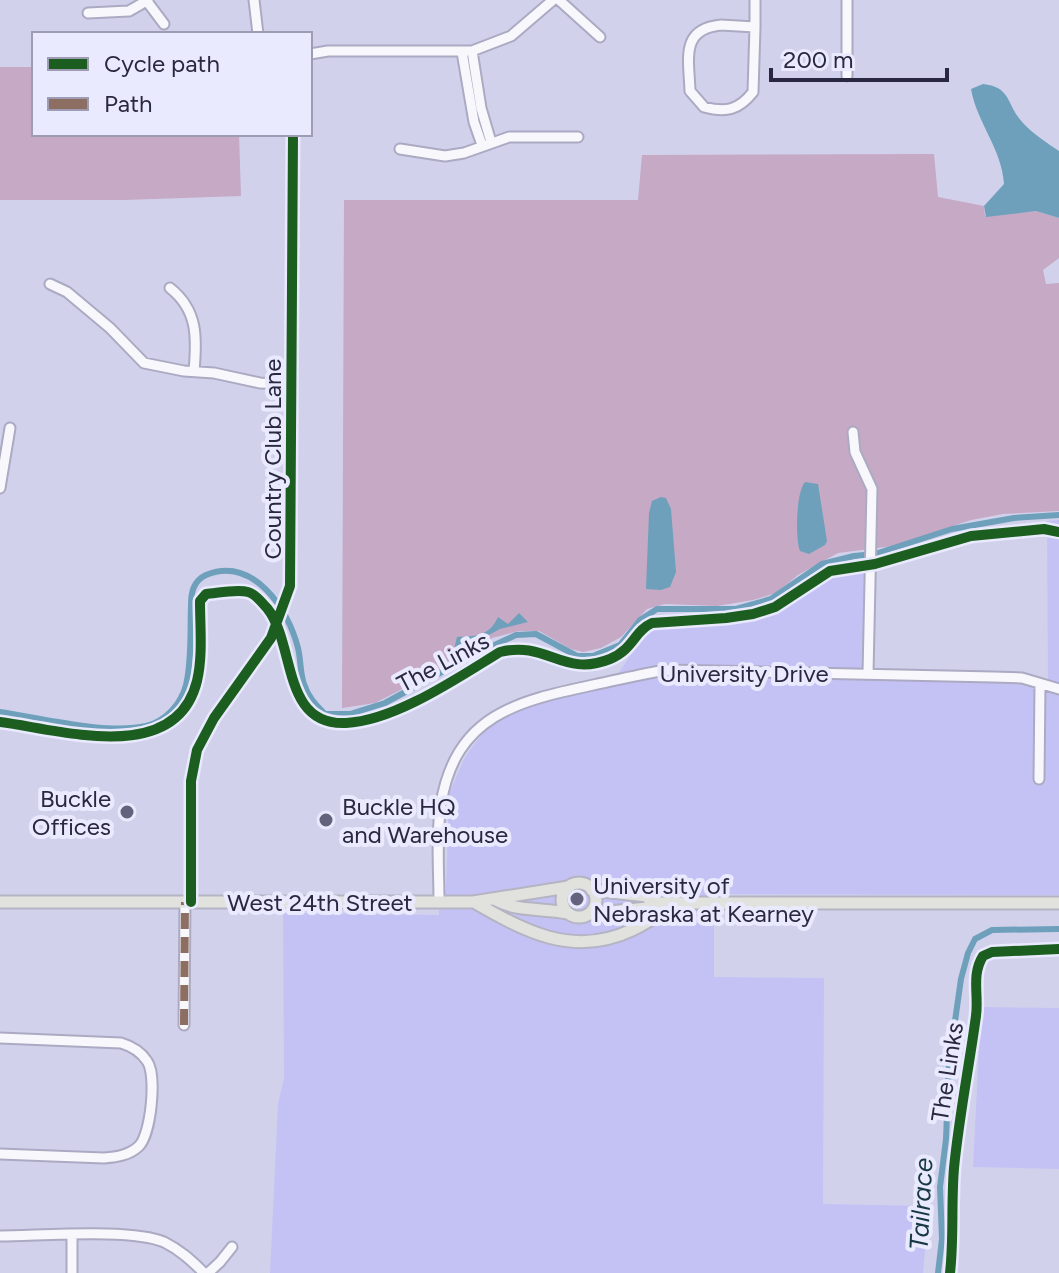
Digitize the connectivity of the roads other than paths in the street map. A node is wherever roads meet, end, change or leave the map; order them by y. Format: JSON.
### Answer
{"nodes":[{"id":1,"x":146,"y":0,"type":"edge"},
{"id":2,"x":254,"y":0,"type":"edge"},
{"id":3,"x":556,"y":0,"type":"edge"},
{"id":4,"x":755,"y":0,"type":"edge"},
{"id":5,"x":847,"y":0,"type":"edge"},
{"id":6,"x":88,"y":13,"type":"dead end"},
{"id":7,"x":164,"y":24,"type":"dead end"},
{"id":8,"x":755,"y":27,"type":"junction"},
{"id":9,"x":258,"y":32,"type":"edge"},
{"id":10,"x":600,"y":37,"type":"dead end"},
{"id":11,"x":467,"y":51,"type":"junction"},
{"id":12,"x":312,"y":54,"type":"edge"},
{"id":13,"x":847,"y":76,"type":"dead end"},
{"id":14,"x":293,"y":136,"type":"edge"},
{"id":15,"x":578,"y":137,"type":"dead end"},
{"id":16,"x":486,"y":143,"type":"junction"},
{"id":17,"x":400,"y":149,"type":"dead end"},
{"id":18,"x":50,"y":284,"type":"dead end"},
{"id":19,"x":170,"y":288,"type":"dead end"},
{"id":20,"x":194,"y":371,"type":"junction"},
{"id":21,"x":291,"y":384,"type":"junction"},
{"id":22,"x":10,"y":428,"type":"dead end"},
{"id":23,"x":853,"y":432,"type":"dead end"},
{"id":24,"x":0,"y":488,"type":"edge"},
{"id":25,"x":868,"y":674,"type":"junction"},
{"id":26,"x":1040,"y":684,"type":"junction"},
{"id":27,"x":1059,"y":689,"type":"edge"},
{"id":28,"x":1039,"y":779,"type":"dead end"},
{"id":29,"x":568,"y":887,"type":"junction"},
{"id":30,"x":592,"y":890,"type":"junction"},
{"id":31,"x":496,"y":900,"type":"junction"},
{"id":32,"x":0,"y":902,"type":"edge"},
{"id":33,"x":188,"y":902,"type":"junction"},
{"id":34,"x":439,"y":902,"type":"junction"},
{"id":35,"x":473,"y":902,"type":"junction"},
{"id":36,"x":652,"y":903,"type":"junction"},
{"id":37,"x":678,"y":903,"type":"junction"},
{"id":38,"x":1059,"y":903,"type":"edge"},
{"id":39,"x":567,"y":913,"type":"junction"},
{"id":40,"x":590,"y":914,"type":"junction"},
{"id":41,"x":184,"y":1025,"type":"dead end"},
{"id":42,"x":0,"y":1038,"type":"edge"},
{"id":43,"x":0,"y":1154,"type":"edge"},
{"id":44,"x":72,"y":1235,"type":"junction"},
{"id":45,"x":0,"y":1236,"type":"edge"},
{"id":46,"x":232,"y":1247,"type":"dead end"},
{"id":47,"x":72,"y":1273,"type":"edge"},
{"id":48,"x":206,"y":1273,"type":"edge"}],
"edges":[{"from":1,"to":6,"type":"street"},
{"from":1,"to":7,"type":"street"},
{"from":2,"to":9,"type":"street"},
{"from":3,"to":10,"type":"street"},
{"from":3,"to":11,"type":"street"},
{"from":4,"to":8,"type":"street"},
{"from":5,"to":13,"type":"street"},
{"from":8,"to":8,"type":"street"},
{"from":11,"to":12,"type":"street"},
{"from":11,"to":16,"type":"street"},
{"from":14,"to":21,"type":"street","name":"Country Club Lane"},
{"from":15,"to":16,"type":"street"},
{"from":16,"to":17,"type":"street"},
{"from":18,"to":20,"type":"street"},
{"from":19,"to":20,"type":"street"},
{"from":20,"to":21,"type":"street"},
{"from":21,"to":33,"type":"street","name":"Country Club Lane"},
{"from":22,"to":24,"type":"street"},
{"from":23,"to":25,"type":"street"},
{"from":25,"to":26,"type":"street","name":"University Drive"},
{"from":25,"to":34,"type":"street","name":"University Drive"},
{"from":26,"to":27,"type":"street","name":"University Drive"},
{"from":26,"to":28,"type":"street"},
{"from":29,"to":30,"type":"main road"},
{"from":29,"to":31,"type":"main road","name":"West 24th Street"},
{"from":29,"to":39,"type":"main road"},
{"from":30,"to":36,"type":"main road"},
{"from":30,"to":40,"type":"main road"},
{"from":31,"to":35,"type":"main road","name":"West 24th Street"},
{"from":31,"to":39,"type":"main road","name":"West 24th Street"},
{"from":32,"to":33,"type":"main road","name":"West 24th Street"},
{"from":33,"to":34,"type":"main road","name":"West 24th Street"},
{"from":33,"to":41,"type":"street","name":"Country Club Lane"},
{"from":34,"to":35,"type":"main road","name":"West 24th Street"},
{"from":35,"to":37,"type":"main road"},
{"from":36,"to":37,"type":"main road"},
{"from":36,"to":40,"type":"main road"},
{"from":37,"to":38,"type":"main road"},
{"from":39,"to":40,"type":"main road"},
{"from":42,"to":43,"type":"street"},
{"from":44,"to":45,"type":"street"},
{"from":44,"to":47,"type":"street"},
{"from":44,"to":48,"type":"street"},
{"from":46,"to":48,"type":"street"}]}
